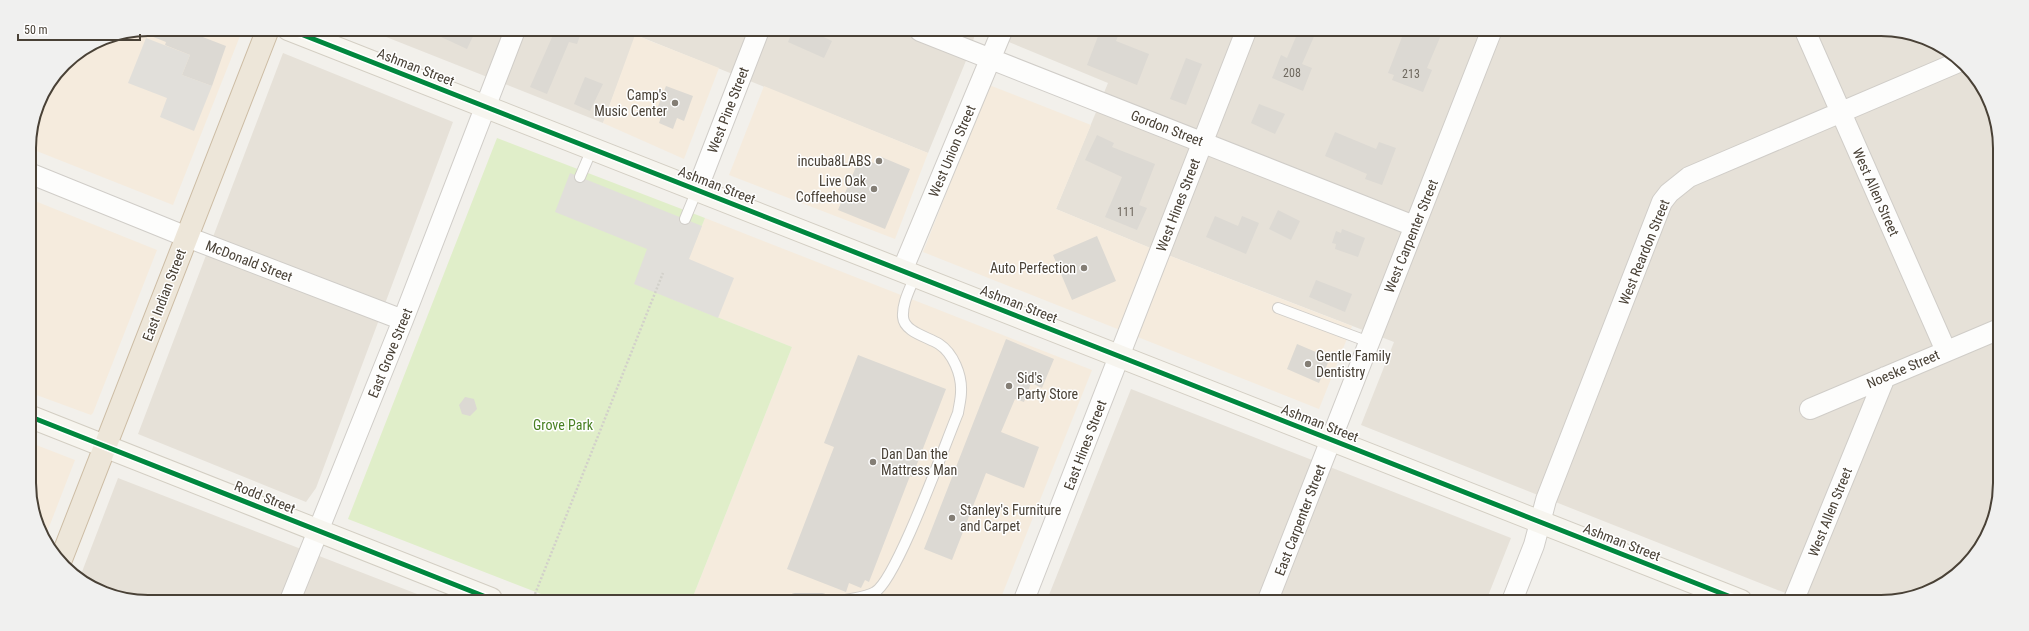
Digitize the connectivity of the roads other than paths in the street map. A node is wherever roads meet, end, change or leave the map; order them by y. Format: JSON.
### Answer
{"nodes":[{"id":1,"x":265,"y":36,"type":"edge"},
{"id":2,"x":306,"y":36,"type":"edge"},
{"id":3,"x":513,"y":36,"type":"edge"},
{"id":4,"x":757,"y":36,"type":"edge"},
{"id":5,"x":933,"y":36,"type":"edge"},
{"id":6,"x":1000,"y":36,"type":"edge"},
{"id":7,"x":1244,"y":36,"type":"edge"},
{"id":8,"x":1489,"y":36,"type":"edge"},
{"id":9,"x":1807,"y":36,"type":"edge"},
{"id":10,"x":991,"y":59,"type":"junction"},
{"id":11,"x":1955,"y":64,"type":"edge"},
{"id":12,"x":485,"y":107,"type":"junction"},
{"id":13,"x":1841,"y":112,"type":"junction"},
{"id":14,"x":1203,"y":142,"type":"junction"},
{"id":15,"x":592,"y":149,"type":"junction"},
{"id":16,"x":36,"y":176,"type":"edge"},
{"id":17,"x":580,"y":177,"type":"dead end"},
{"id":18,"x":697,"y":190,"type":"junction"},
{"id":19,"x":685,"y":219,"type":"dead end"},
{"id":20,"x":1414,"y":226,"type":"junction"},
{"id":21,"x":187,"y":237,"type":"junction"},
{"id":22,"x":909,"y":274,"type":"junction"},
{"id":23,"x":1278,"y":308,"type":"dead end"},
{"id":24,"x":403,"y":320,"type":"junction"},
{"id":25,"x":1993,"y":332,"type":"edge"},
{"id":26,"x":1369,"y":342,"type":"junction"},
{"id":27,"x":1946,"y":351,"type":"junction"},
{"id":28,"x":1119,"y":356,"type":"junction"},
{"id":29,"x":1885,"y":377,"type":"junction"},
{"id":30,"x":1810,"y":409,"type":"dead end"},
{"id":31,"x":36,"y":419,"type":"edge"},
{"id":32,"x":1331,"y":440,"type":"junction"},
{"id":33,"x":105,"y":446,"type":"junction"},
{"id":34,"x":1540,"y":523,"type":"junction"},
{"id":35,"x":318,"y":530,"type":"junction"},
{"id":36,"x":63,"y":555,"type":"edge"},
{"id":37,"x":292,"y":595,"type":"edge"},
{"id":38,"x":481,"y":595,"type":"edge"},
{"id":39,"x":866,"y":595,"type":"edge"},
{"id":40,"x":1026,"y":595,"type":"edge"},
{"id":41,"x":1270,"y":595,"type":"edge"},
{"id":42,"x":1514,"y":595,"type":"edge"},
{"id":43,"x":1726,"y":595,"type":"edge"},
{"id":44,"x":1796,"y":595,"type":"edge"}],
"edges":[{"from":1,"to":21,"type":"highway","name":"East Indian Street"},
{"from":2,"to":12,"type":"street","name":"Ashman Street"},
{"from":3,"to":12,"type":"street","name":"East Grove Street"},
{"from":4,"to":18,"type":"street","name":"West Pine Street"},
{"from":5,"to":10,"type":"street","name":"Gordon Street"},
{"from":6,"to":10,"type":"street","name":"West Union Street"},
{"from":7,"to":14,"type":"street","name":"West Hines Street"},
{"from":8,"to":20,"type":"street","name":"West Carpenter Street"},
{"from":9,"to":13,"type":"street","name":"West Allen Street"},
{"from":10,"to":14,"type":"street","name":"Gordon Street"},
{"from":10,"to":22,"type":"street","name":"West Union Street"},
{"from":11,"to":13,"type":"street","name":"West Reardon Street"},
{"from":12,"to":15,"type":"street","name":"Ashman Street"},
{"from":12,"to":24,"type":"street","name":"East Grove Street"},
{"from":13,"to":27,"type":"street","name":"West Allen Street"},
{"from":13,"to":34,"type":"street","name":"West Reardon Street"},
{"from":14,"to":20,"type":"street","name":"Gordon Street"},
{"from":14,"to":28,"type":"street","name":"West Hines Street"},
{"from":15,"to":17,"type":"lane"},
{"from":15,"to":18,"type":"street","name":"Ashman Street"},
{"from":16,"to":21,"type":"street","name":"McDonald Street"},
{"from":18,"to":19,"type":"lane"},
{"from":18,"to":22,"type":"street","name":"Ashman Street"},
{"from":20,"to":26,"type":"street","name":"West Carpenter Street"},
{"from":21,"to":24,"type":"street","name":"McDonald Street"},
{"from":21,"to":33,"type":"highway","name":"East Indian Street"},
{"from":22,"to":28,"type":"street","name":"Ashman Street"},
{"from":22,"to":39,"type":"lane"},
{"from":23,"to":26,"type":"lane"},
{"from":24,"to":35,"type":"street","name":"East Grove Street"},
{"from":25,"to":27,"type":"street","name":"Noeske Street"},
{"from":26,"to":32,"type":"street","name":"West Carpenter Street"},
{"from":27,"to":29,"type":"street","name":"Noeske Street"},
{"from":28,"to":32,"type":"street","name":"Ashman Street"},
{"from":28,"to":40,"type":"street","name":"East Hines Street"},
{"from":29,"to":30,"type":"street","name":"Noeske Street"},
{"from":29,"to":44,"type":"street","name":"West Allen Street"},
{"from":31,"to":33,"type":"street","name":"Rodd Street"},
{"from":32,"to":34,"type":"street","name":"Ashman Street"},
{"from":32,"to":41,"type":"street","name":"East Carpenter Street"},
{"from":33,"to":35,"type":"street","name":"Rodd Street"},
{"from":33,"to":36,"type":"highway","name":"East Indian Street"},
{"from":34,"to":42,"type":"street","name":"West Reardon Street"},
{"from":34,"to":43,"type":"street","name":"Ashman Street"},
{"from":35,"to":37,"type":"street","name":"East Grove Street"},
{"from":35,"to":38,"type":"street","name":"Rodd Street"}]}
